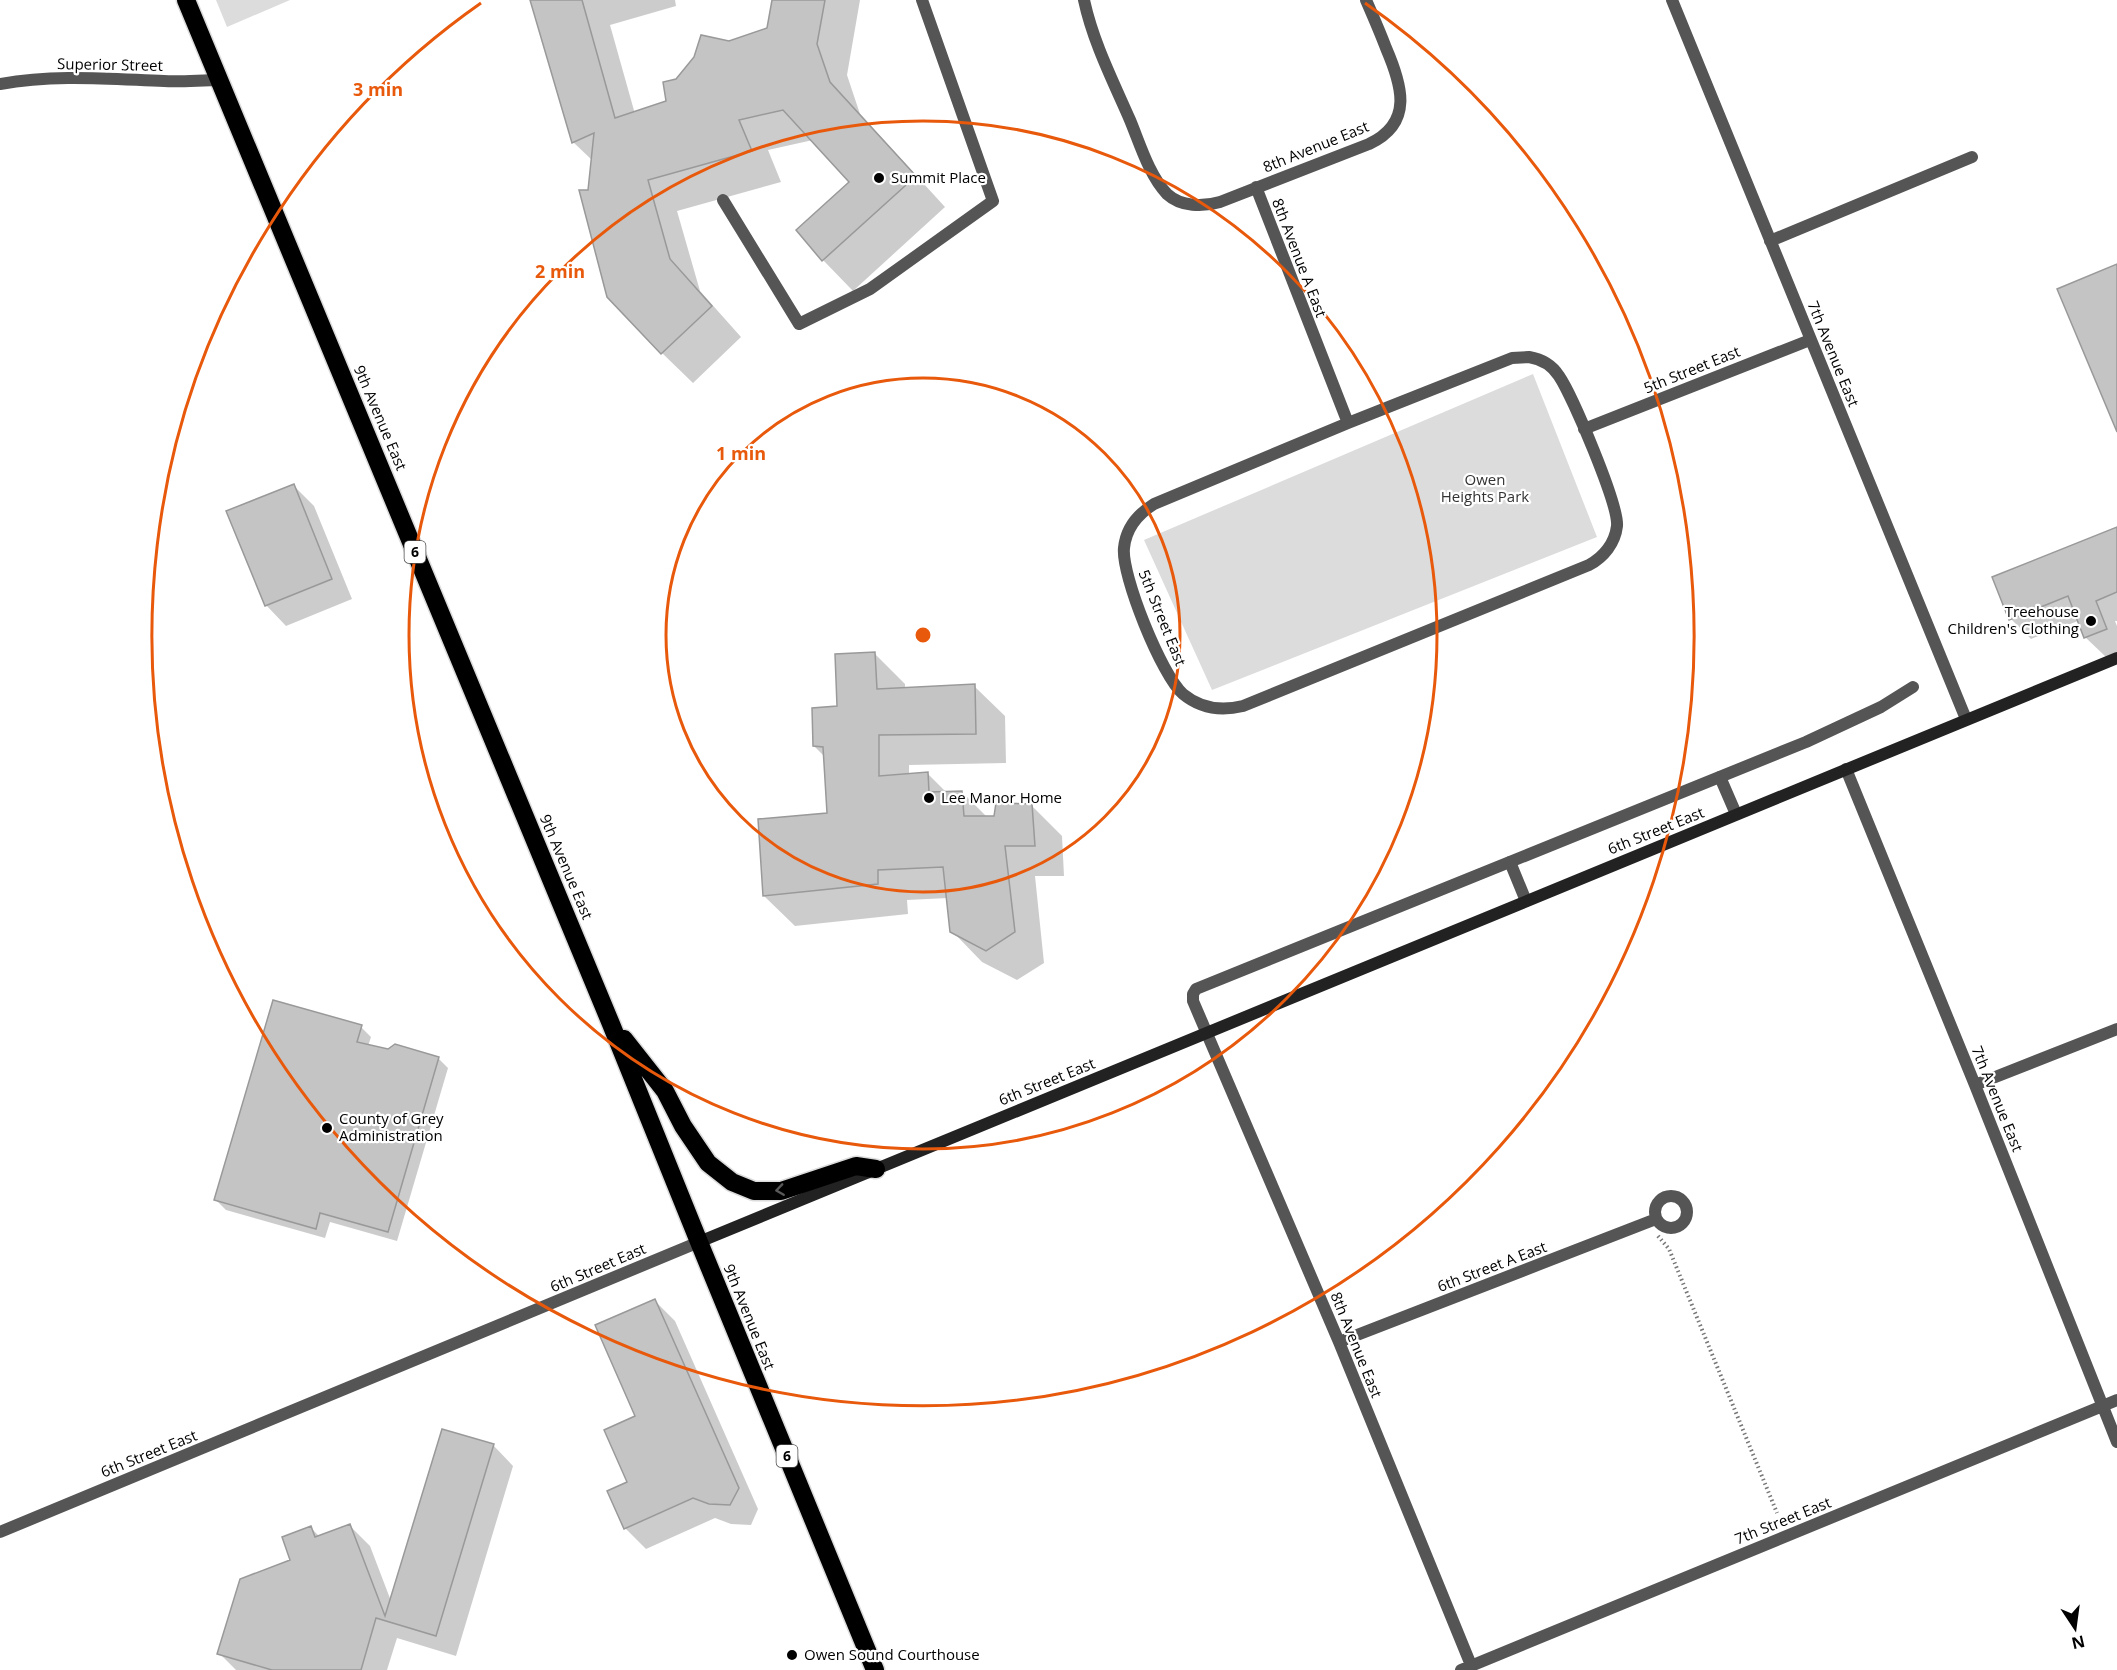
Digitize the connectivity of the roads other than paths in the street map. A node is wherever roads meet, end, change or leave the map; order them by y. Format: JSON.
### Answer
{"nodes":[{"id":1,"x":186,"y":0,"type":"edge"},
{"id":2,"x":922,"y":0,"type":"edge"},
{"id":3,"x":1084,"y":0,"type":"edge"},
{"id":4,"x":1366,"y":0,"type":"edge"},
{"id":5,"x":1672,"y":0,"type":"edge"},
{"id":6,"x":220,"y":80,"type":"junction"},
{"id":7,"x":0,"y":84,"type":"edge"},
{"id":8,"x":1972,"y":157,"type":"dead end"},
{"id":9,"x":1256,"y":187,"type":"junction"},
{"id":10,"x":723,"y":200,"type":"dead end"},
{"id":11,"x":1770,"y":241,"type":"junction"},
{"id":12,"x":1810,"y":340,"type":"junction"},
{"id":13,"x":1348,"y":423,"type":"junction"},
{"id":14,"x":1584,"y":429,"type":"junction"},
{"id":15,"x":2117,"y":658,"type":"edge"},
{"id":16,"x":1913,"y":687,"type":"dead end"},
{"id":17,"x":1966,"y":719,"type":"junction"},
{"id":18,"x":1846,"y":769,"type":"junction"},
{"id":19,"x":1720,"y":777,"type":"junction"},
{"id":20,"x":1736,"y":814,"type":"junction"},
{"id":21,"x":1509,"y":862,"type":"junction"},
{"id":22,"x":1526,"y":901,"type":"junction"},
{"id":23,"x":611,"y":1024,"type":"junction"},
{"id":24,"x":2117,"y":1029,"type":"edge"},
{"id":25,"x":1207,"y":1032,"type":"junction"},
{"id":26,"x":1975,"y":1085,"type":"junction"},
{"id":27,"x":876,"y":1169,"type":"junction"},
{"id":28,"x":1656,"y":1220,"type":"dead end"},
{"id":29,"x":699,"y":1242,"type":"junction"},
{"id":30,"x":1339,"y":1342,"type":"junction"},
{"id":31,"x":2117,"y":1400,"type":"edge"},
{"id":32,"x":2102,"y":1406,"type":"junction"},
{"id":33,"x":2117,"y":1442,"type":"edge"},
{"id":34,"x":0,"y":1532,"type":"edge"},
{"id":35,"x":1468,"y":1669,"type":"edge"},
{"id":36,"x":875,"y":1670,"type":"edge"}],
"edges":[{"from":1,"to":6,"type":"highway","number":"6"},
{"from":2,"to":10,"type":"street"},
{"from":3,"to":9,"type":"street","name":"8th Avenue A East"},
{"from":4,"to":9,"type":"street","name":"8th Avenue East"},
{"from":5,"to":11,"type":"street","name":"7th Avenue East"},
{"from":6,"to":7,"type":"street","name":"Superior Street"},
{"from":6,"to":23,"type":"highway","name":"9th Avenue East","number":"6"},
{"from":8,"to":11,"type":"street"},
{"from":9,"to":13,"type":"street","name":"8th Avenue A East"},
{"from":11,"to":12,"type":"street","name":"7th Avenue East"},
{"from":12,"to":14,"type":"street","name":"5th Street East"},
{"from":12,"to":17,"type":"street","name":"7th Avenue East"},
{"from":13,"to":14,"type":"street","name":"5th Street East"},
{"from":13,"to":14,"type":"street","name":"5th Street East"},
{"from":15,"to":17,"type":"main road","name":"6th Street East"},
{"from":16,"to":19,"type":"street","name":"6th Street East"},
{"from":17,"to":18,"type":"main road","name":"6th Street East"},
{"from":18,"to":20,"type":"main road","name":"6th Street East"},
{"from":18,"to":26,"type":"street","name":"7th Avenue East"},
{"from":19,"to":20,"type":"street"},
{"from":19,"to":21,"type":"street","name":"6th Street East"},
{"from":20,"to":22,"type":"main road","name":"6th Street East"},
{"from":21,"to":22,"type":"street"},
{"from":21,"to":25,"type":"street","name":"6th Street East"},
{"from":22,"to":25,"type":"main road","name":"6th Street East"},
{"from":27,"to":23,"type":"highway","one_way":true},
{"from":23,"to":29,"type":"highway","name":"9th Avenue East","number":"6"},
{"from":24,"to":26,"type":"street"},
{"from":25,"to":27,"type":"main road","name":"6th Street East"},
{"from":25,"to":30,"type":"street","name":"8th Avenue East"},
{"from":26,"to":32,"type":"street","name":"7th Avenue East"},
{"from":27,"to":29,"type":"main road","name":"6th Street East"},
{"from":28,"to":30,"type":"street","name":"6th Street A East"},
{"from":29,"to":34,"type":"street","name":"6th Street East"},
{"from":29,"to":36,"type":"highway","name":"9th Avenue East","number":"6"},
{"from":30,"to":35,"type":"street","name":"8th Avenue East"},
{"from":31,"to":32,"type":"street","name":"7th Street East"},
{"from":32,"to":33,"type":"street","name":"7th Avenue East"},
{"from":32,"to":35,"type":"street","name":"7th Street East"}]}
